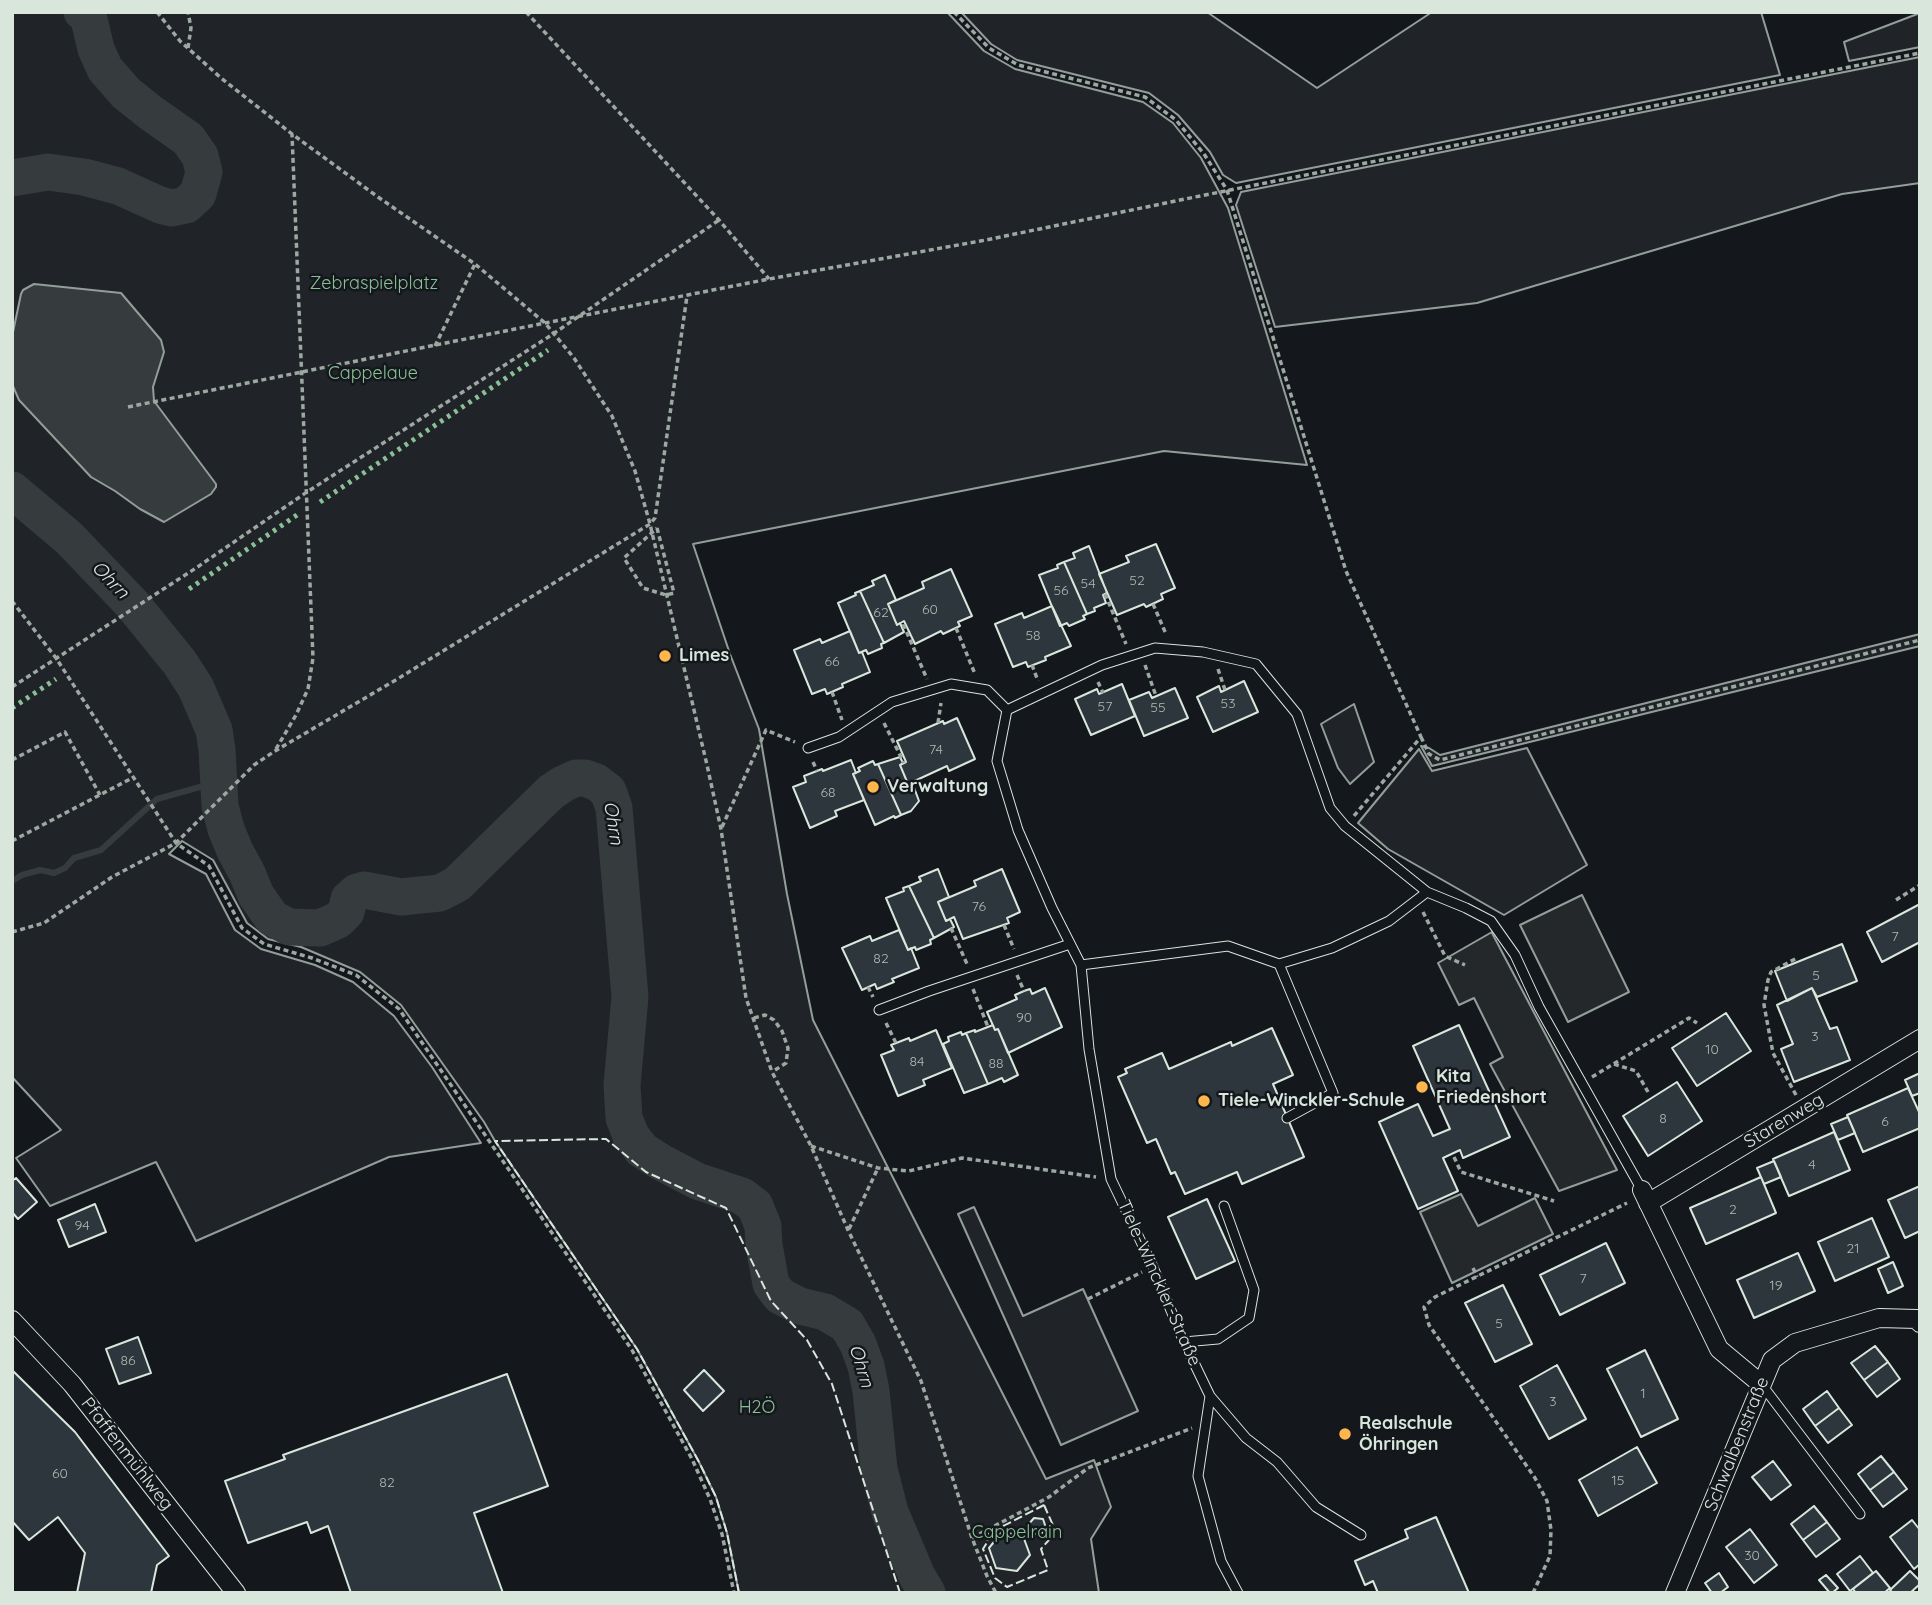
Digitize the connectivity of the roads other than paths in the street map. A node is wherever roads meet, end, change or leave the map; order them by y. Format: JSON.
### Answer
{"nodes":[{"id":1,"x":1007,"y":710,"type":"junction"},
{"id":2,"x":808,"y":748,"type":"road end"},
{"id":3,"x":1427,"y":892,"type":"junction"},
{"id":4,"x":1070,"y":944,"type":"junction"},
{"id":5,"x":1279,"y":964,"type":"junction"},
{"id":6,"x":1081,"y":965,"type":"junction"},
{"id":7,"x":879,"y":1010,"type":"road end"},
{"id":8,"x":1920,"y":1040,"type":"edge"},
{"id":9,"x":1287,"y":1118,"type":"dead end"},
{"id":10,"x":1645,"y":1196,"type":"junction"},
{"id":11,"x":1224,"y":1206,"type":"dead end"},
{"id":12,"x":1919,"y":1319,"type":"edge"},
{"id":13,"x":12,"y":1320,"type":"edge"},
{"id":14,"x":1184,"y":1342,"type":"junction"},
{"id":15,"x":1761,"y":1384,"type":"junction"},
{"id":16,"x":1210,"y":1396,"type":"junction"},
{"id":17,"x":1860,"y":1514,"type":"dead end"},
{"id":18,"x":1361,"y":1535,"type":"dead end"},
{"id":19,"x":236,"y":1593,"type":"edge"},
{"id":20,"x":1238,"y":1593,"type":"edge"},
{"id":21,"x":1675,"y":1593,"type":"edge"}],
"edges":[{"from":1,"to":2,"type":"lane"},
{"from":1,"to":3,"type":"lane"},
{"from":1,"to":4,"type":"lane","name":"Tiele-Winckler-Straße"},
{"from":3,"to":5,"type":"lane"},
{"from":3,"to":10,"type":"lane"},
{"from":4,"to":6,"type":"lane","name":"Tiele-Winckler-Straße"},
{"from":4,"to":7,"type":"lane"},
{"from":5,"to":6,"type":"lane"},
{"from":5,"to":9,"type":"lane"},
{"from":6,"to":14,"type":"lane","name":"Tiele-Winckler-Straße"},
{"from":8,"to":10,"type":"street","name":"Starenweg"},
{"from":10,"to":15,"type":"street"},
{"from":11,"to":14,"type":"lane"},
{"from":12,"to":15,"type":"street","name":"Schwalbenstraße"},
{"from":13,"to":19,"type":"street","name":"Pfaffenmühlweg"},
{"from":14,"to":16,"type":"lane","name":"Tiele-Winckler-Straße"},
{"from":15,"to":17,"type":"lane"},
{"from":15,"to":21,"type":"street","name":"Schwalbenstraße"},
{"from":16,"to":18,"type":"lane","name":"Tiele-Winckler-Straße"},
{"from":16,"to":20,"type":"lane"}]}
